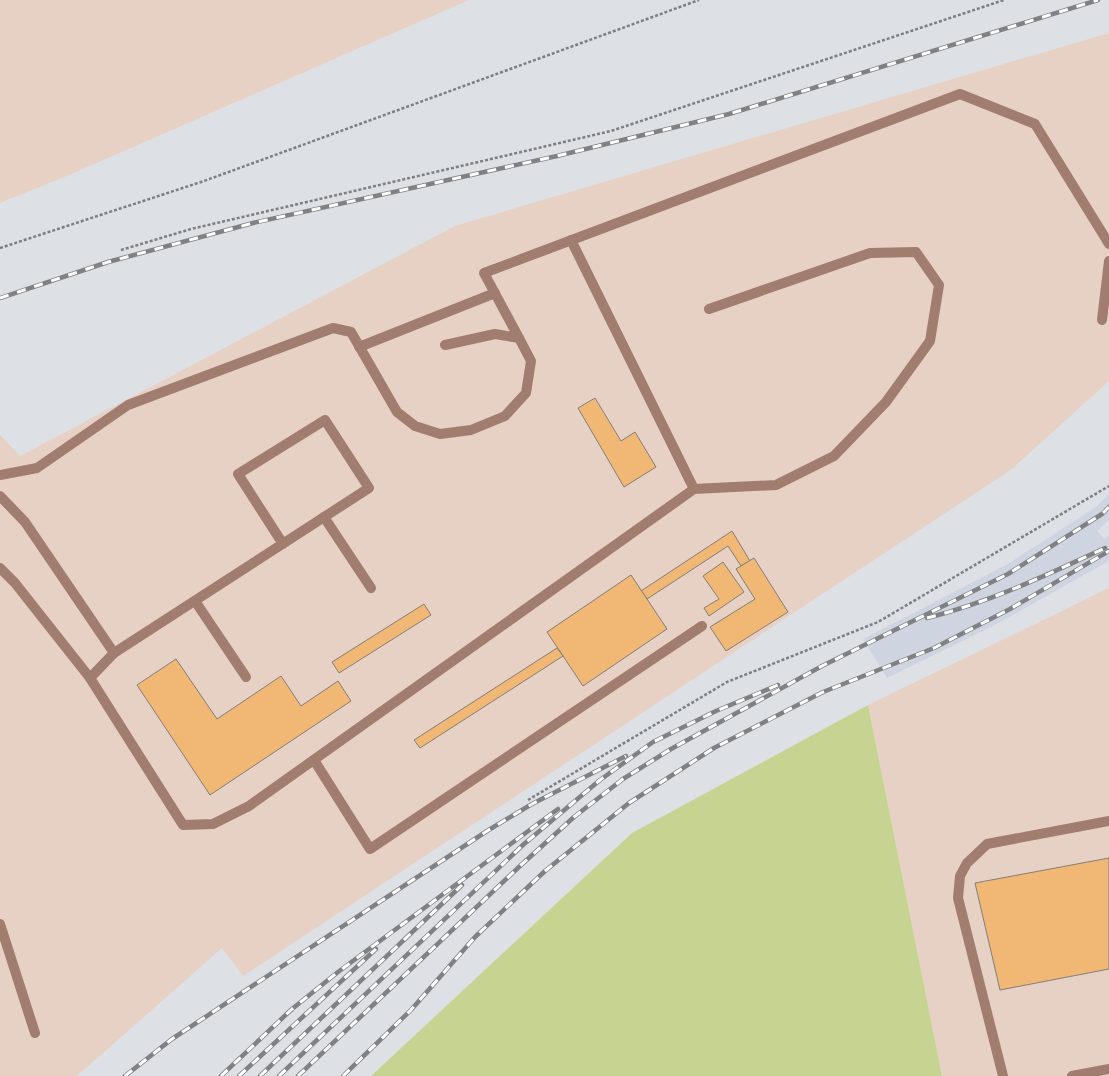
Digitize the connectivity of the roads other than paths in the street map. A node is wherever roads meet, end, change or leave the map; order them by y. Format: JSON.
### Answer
{"nodes":[{"id":1,"x":571,"y":240,"type":"junction"},
{"id":2,"x":1109,"y":244,"type":"edge"},
{"id":3,"x":1109,"y":261,"type":"edge"},
{"id":4,"x":495,"y":293,"type":"junction"},
{"id":5,"x":709,"y":309,"type":"dead end"},
{"id":6,"x":1102,"y":320,"type":"dead end"},
{"id":7,"x":519,"y":338,"type":"junction"},
{"id":8,"x":445,"y":345,"type":"dead end"},
{"id":9,"x":359,"y":347,"type":"junction"},
{"id":10,"x":0,"y":475,"type":"edge"},
{"id":11,"x":694,"y":489,"type":"junction"},
{"id":12,"x":0,"y":496,"type":"edge"},
{"id":13,"x":324,"y":517,"type":"junction"},
{"id":14,"x":283,"y":544,"type":"junction"},
{"id":15,"x":0,"y":568,"type":"edge"},
{"id":16,"x":370,"y":588,"type":"dead end"},
{"id":17,"x":195,"y":601,"type":"junction"},
{"id":18,"x":702,"y":626,"type":"dead end"},
{"id":19,"x":114,"y":653,"type":"junction"},
{"id":20,"x":246,"y":677,"type":"dead end"},
{"id":21,"x":90,"y":678,"type":"junction"},
{"id":22,"x":314,"y":760,"type":"junction"},
{"id":23,"x":1109,"y":821,"type":"edge"},
{"id":24,"x":0,"y":924,"type":"edge"},
{"id":25,"x":35,"y":1033,"type":"dead end"},
{"id":26,"x":1109,"y":1069,"type":"edge"},
{"id":27,"x":1003,"y":1076,"type":"edge"},
{"id":28,"x":1072,"y":1076,"type":"edge"}],
"edges":[{"from":1,"to":2,"type":"lane"},
{"from":1,"to":4,"type":"lane"},
{"from":1,"to":11,"type":"lane"},
{"from":3,"to":6,"type":"lane"},
{"from":4,"to":7,"type":"lane"},
{"from":4,"to":9,"type":"lane"},
{"from":5,"to":11,"type":"lane"},
{"from":7,"to":8,"type":"lane"},
{"from":7,"to":9,"type":"lane"},
{"from":9,"to":10,"type":"lane"},
{"from":11,"to":22,"type":"lane"},
{"from":12,"to":19,"type":"lane"},
{"from":13,"to":14,"type":"lane"},
{"from":13,"to":14,"type":"lane"},
{"from":13,"to":16,"type":"lane"},
{"from":14,"to":17,"type":"lane"},
{"from":15,"to":21,"type":"lane"},
{"from":17,"to":19,"type":"lane"},
{"from":17,"to":20,"type":"lane"},
{"from":18,"to":22,"type":"lane"},
{"from":19,"to":21,"type":"lane"},
{"from":21,"to":22,"type":"lane"},
{"from":23,"to":27,"type":"lane"},
{"from":24,"to":25,"type":"lane"},
{"from":26,"to":28,"type":"lane"}]}
